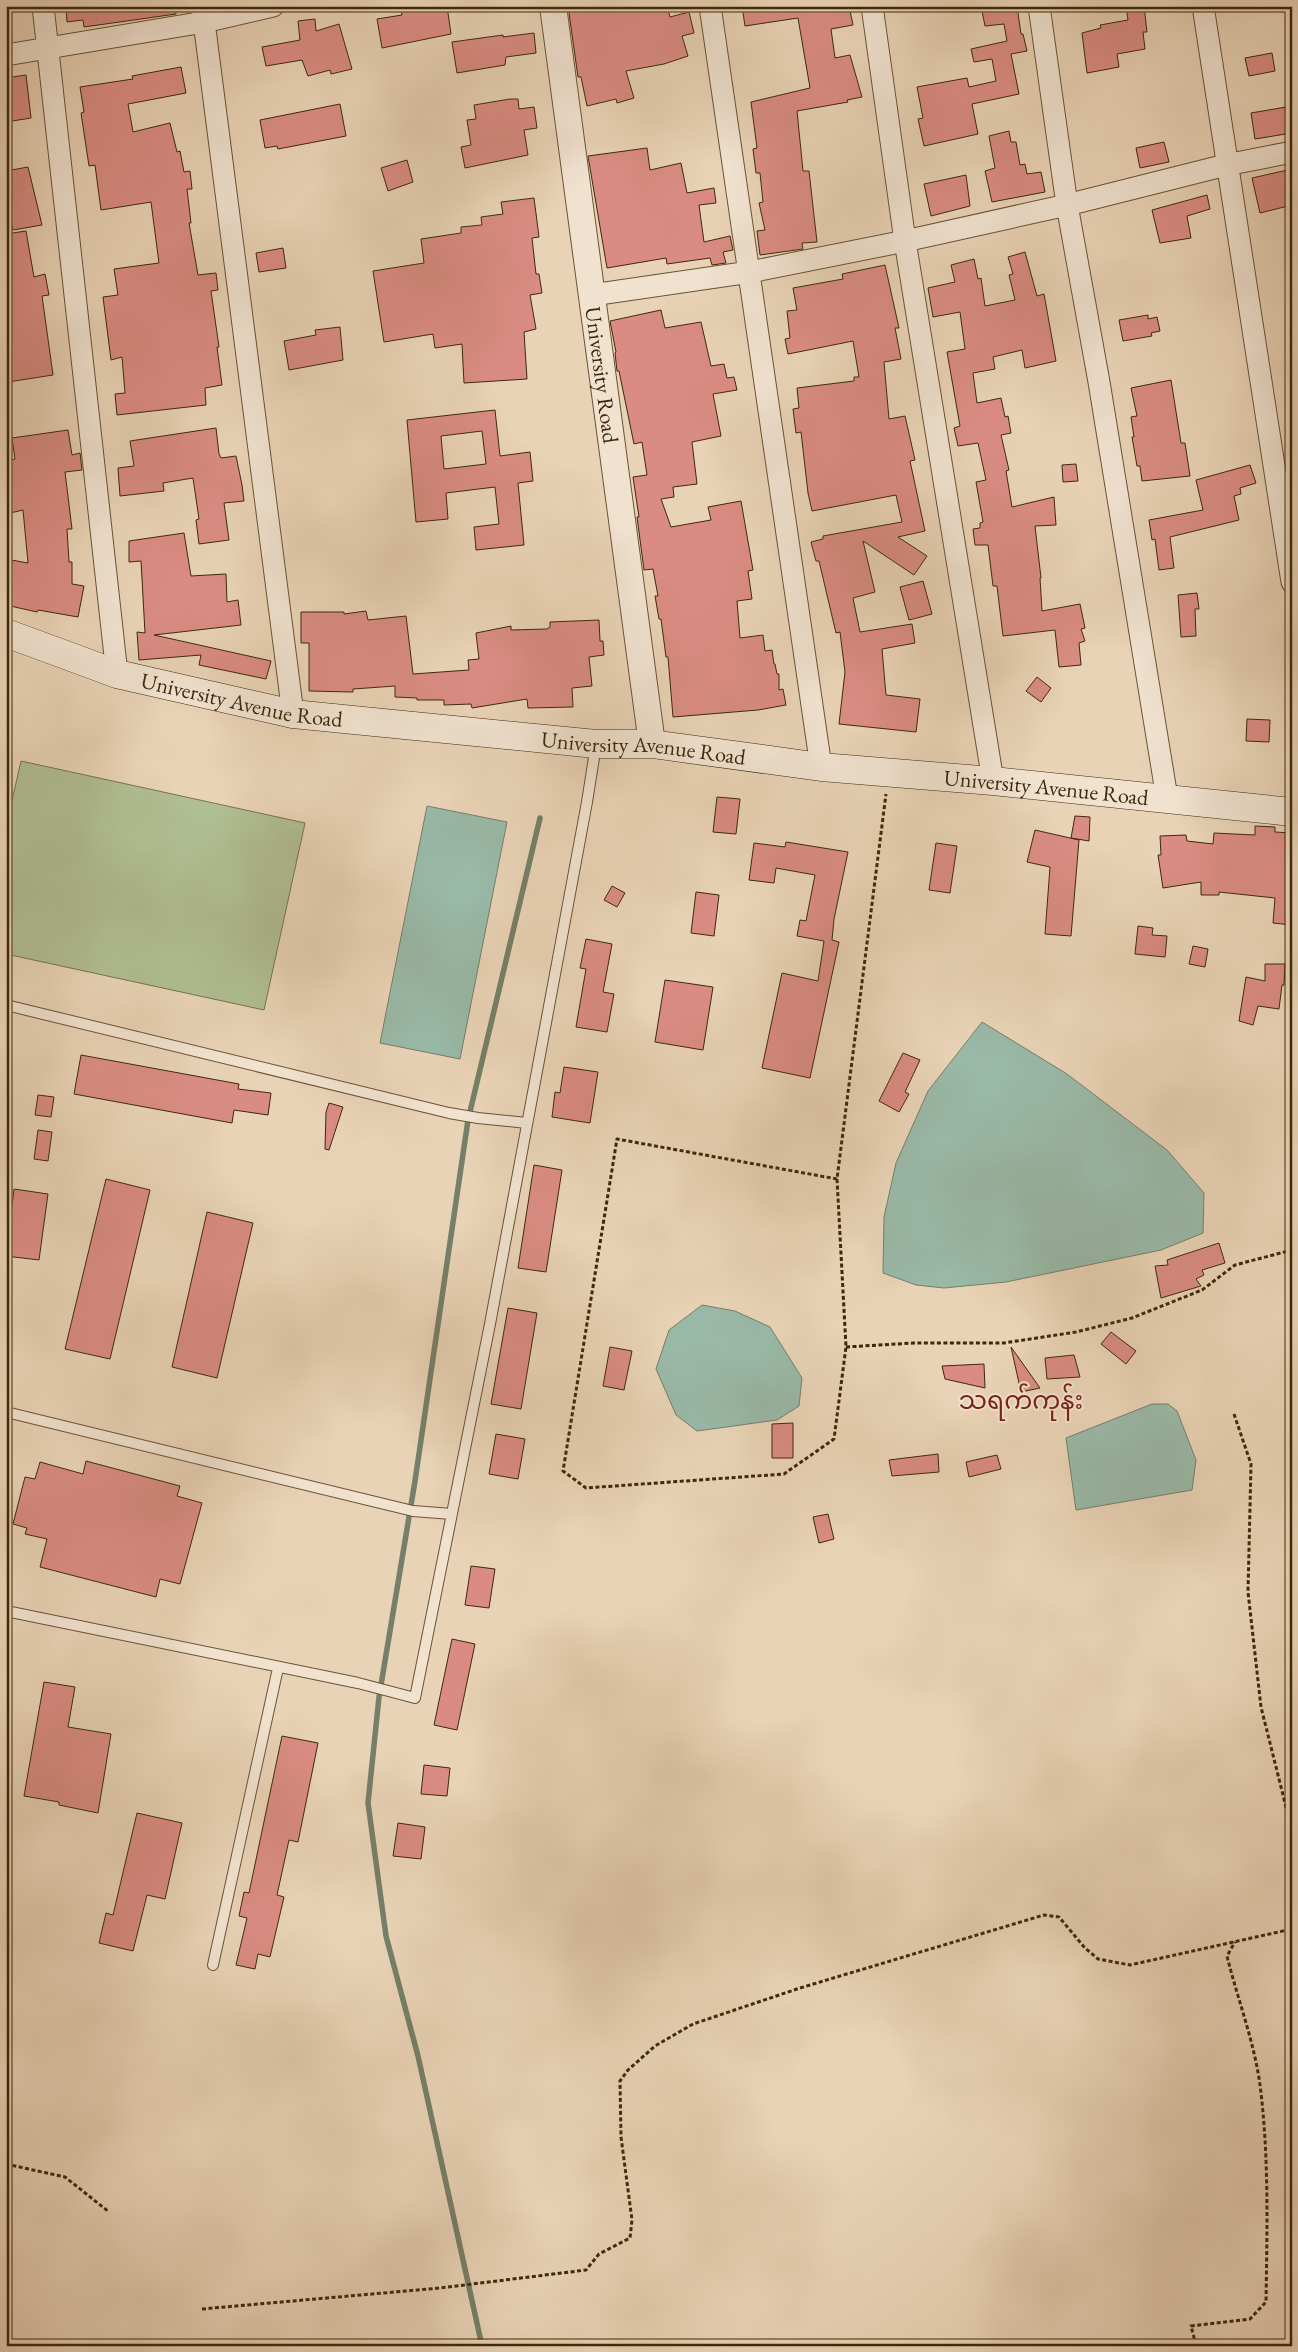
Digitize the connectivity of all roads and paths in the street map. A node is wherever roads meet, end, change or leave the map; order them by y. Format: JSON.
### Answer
{"nodes":[{"id":1,"x":43,"y":6,"type":"edge"},
{"id":2,"x":273,"y":6,"type":"edge"},
{"id":3,"x":553,"y":6,"type":"edge"},
{"id":4,"x":710,"y":6,"type":"edge"},
{"id":5,"x":872,"y":6,"type":"edge"},
{"id":6,"x":1039,"y":6,"type":"edge"},
{"id":7,"x":1203,"y":6,"type":"edge"},
{"id":8,"x":203,"y":14,"type":"edge"},
{"id":9,"x":48,"y":47,"type":"junction"},
{"id":10,"x":6,"y":55,"type":"edge"},
{"id":11,"x":1292,"y":152,"type":"edge"},
{"id":12,"x":1226,"y":165,"type":"junction"},
{"id":13,"x":1067,"y":205,"type":"junction"},
{"id":14,"x":905,"y":241,"type":"junction"},
{"id":15,"x":750,"y":272,"type":"junction"},
{"id":16,"x":592,"y":295,"type":"junction"},
{"id":17,"x":1292,"y":582,"type":"edge"},
{"id":18,"x":6,"y":634,"type":"edge"},
{"id":19,"x":117,"y":674,"type":"junction"},
{"id":20,"x":293,"y":714,"type":"junction"},
{"id":21,"x":596,"y":744,"type":"junction"},
{"id":22,"x":652,"y":744,"type":"junction"},
{"id":23,"x":821,"y":767,"type":"junction"},
{"id":24,"x":889,"y":773,"type":"junction"},
{"id":25,"x":993,"y":781,"type":"junction"},
{"id":26,"x":1167,"y":798,"type":"junction"},
{"id":27,"x":1292,"y":812,"type":"edge"},
{"id":28,"x":6,"y":1005,"type":"edge"},
{"id":29,"x":527,"y":1123,"type":"junction"},
{"id":30,"x":837,"y":1179,"type":"junction"},
{"id":31,"x":1292,"y":1250,"type":"edge"},
{"id":32,"x":846,"y":1347,"type":"junction"},
{"id":33,"x":6,"y":1412,"type":"edge"},
{"id":34,"x":1234,"y":1414,"type":"dead end"},
{"id":35,"x":452,"y":1514,"type":"junction"},
{"id":36,"x":6,"y":1611,"type":"edge"},
{"id":37,"x":278,"y":1668,"type":"junction"},
{"id":38,"x":1292,"y":1831,"type":"edge"},
{"id":39,"x":1292,"y":1929,"type":"edge"},
{"id":40,"x":1236,"y":1941,"type":"junction"},
{"id":41,"x":213,"y":1965,"type":"dead end"},
{"id":42,"x":6,"y":2164,"type":"edge"},
{"id":43,"x":110,"y":2212,"type":"dead end"},
{"id":44,"x":202,"y":2309,"type":"dead end"},
{"id":45,"x":1196,"y":2345,"type":"edge"}],
"edges":[{"from":1,"to":9,"type":"street"},
{"from":2,"to":8,"type":"street"},
{"from":3,"to":16,"type":"street","name":"University Road"},
{"from":4,"to":15,"type":"street"},
{"from":5,"to":14,"type":"street"},
{"from":6,"to":13,"type":"street"},
{"from":7,"to":12,"type":"street"},
{"from":8,"to":9,"type":"street"},
{"from":8,"to":20,"type":"street"},
{"from":9,"to":10,"type":"street"},
{"from":9,"to":19,"type":"street"},
{"from":11,"to":12,"type":"street"},
{"from":12,"to":13,"type":"street"},
{"from":12,"to":17,"type":"street"},
{"from":13,"to":14,"type":"street"},
{"from":13,"to":26,"type":"street"},
{"from":14,"to":15,"type":"street"},
{"from":14,"to":25,"type":"street"},
{"from":15,"to":16,"type":"street"},
{"from":15,"to":23,"type":"street"},
{"from":16,"to":22,"type":"street","name":"University Road"},
{"from":18,"to":19,"type":"main road","name":"University Avenue Road"},
{"from":19,"to":20,"type":"main road","name":"University Avenue Road"},
{"from":20,"to":21,"type":"main road","name":"University Avenue Road"},
{"from":21,"to":22,"type":"main road","name":"University Avenue Road"},
{"from":21,"to":29,"type":"lane"},
{"from":22,"to":23,"type":"main road","name":"University Avenue Road"},
{"from":23,"to":24,"type":"main road","name":"University Avenue Road"},
{"from":24,"to":25,"type":"main road","name":"University Avenue Road"},
{"from":24,"to":30,"type":"path"},
{"from":25,"to":26,"type":"main road","name":"University Avenue Road"},
{"from":26,"to":27,"type":"main road","name":"University Avenue Road"},
{"from":28,"to":29,"type":"lane"},
{"from":29,"to":35,"type":"lane"},
{"from":30,"to":32,"type":"path"},
{"from":30,"to":32,"type":"path"},
{"from":31,"to":32,"type":"path"},
{"from":33,"to":35,"type":"lane"},
{"from":34,"to":38,"type":"path"},
{"from":35,"to":37,"type":"lane"},
{"from":36,"to":37,"type":"lane"},
{"from":37,"to":41,"type":"lane"},
{"from":39,"to":40,"type":"path"},
{"from":40,"to":44,"type":"path"},
{"from":40,"to":45,"type":"path"},
{"from":42,"to":43,"type":"path"}]}
